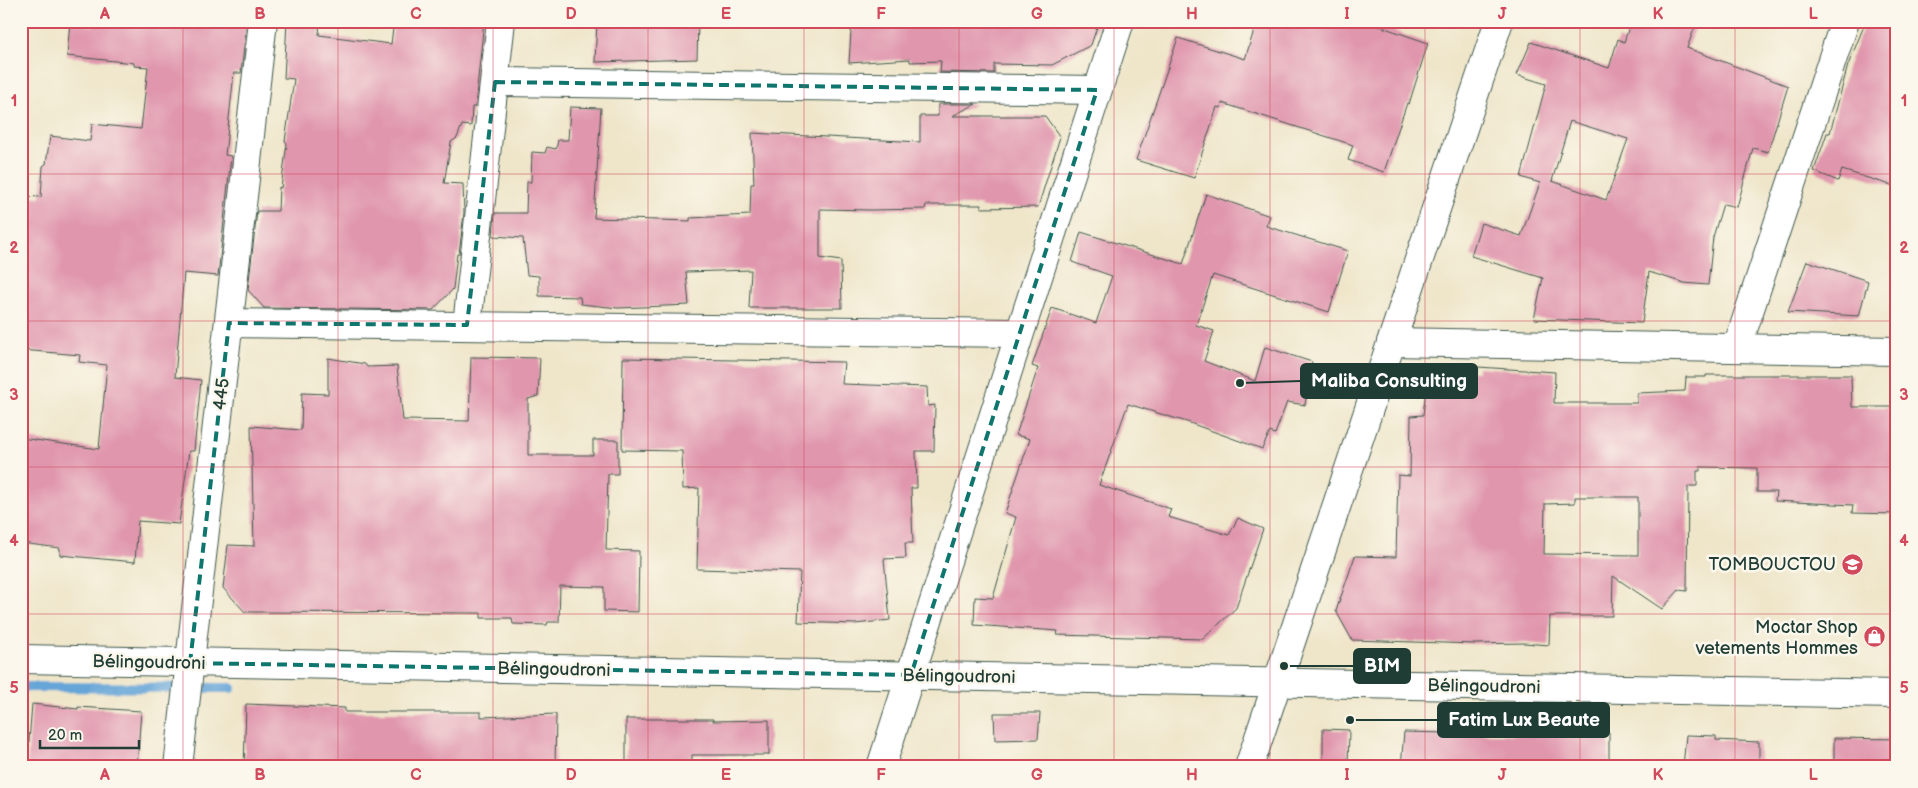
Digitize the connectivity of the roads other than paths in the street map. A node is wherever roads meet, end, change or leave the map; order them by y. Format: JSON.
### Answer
{"nodes":[{"id":1,"x":263,"y":21,"type":"edge"},
{"id":2,"x":501,"y":21,"type":"edge"},
{"id":3,"x":1120,"y":21,"type":"edge"},
{"id":4,"x":1499,"y":21,"type":"edge"},
{"id":5,"x":1845,"y":21,"type":"edge"},
{"id":6,"x":495,"y":82,"type":"junction"},
{"id":7,"x":1097,"y":90,"type":"junction"},
{"id":8,"x":229,"y":323,"type":"junction"},
{"id":9,"x":467,"y":325,"type":"junction"},
{"id":10,"x":1019,"y":333,"type":"junction"},
{"id":11,"x":1391,"y":342,"type":"junction"},
{"id":12,"x":1737,"y":348,"type":"junction"},
{"id":13,"x":1897,"y":351,"type":"edge"},
{"id":14,"x":21,"y":659,"type":"edge"},
{"id":15,"x":190,"y":663,"type":"junction"},
{"id":16,"x":911,"y":676,"type":"junction"},
{"id":17,"x":1278,"y":682,"type":"junction"},
{"id":18,"x":1897,"y":694,"type":"edge"},
{"id":19,"x":178,"y":767,"type":"edge"},
{"id":20,"x":881,"y":767,"type":"edge"},
{"id":21,"x":1249,"y":767,"type":"edge"}],
"edges":[{"from":1,"to":8,"type":"street","name":"445"},
{"from":2,"to":6,"type":"street"},
{"from":3,"to":7,"type":"street"},
{"from":4,"to":11,"type":"street"},
{"from":5,"to":12,"type":"street"},
{"from":6,"to":7,"type":"street"},
{"from":6,"to":9,"type":"street"},
{"from":7,"to":10,"type":"street"},
{"from":8,"to":9,"type":"street"},
{"from":8,"to":15,"type":"street","name":"445"},
{"from":9,"to":10,"type":"street"},
{"from":10,"to":16,"type":"street"},
{"from":11,"to":12,"type":"street"},
{"from":11,"to":17,"type":"street"},
{"from":12,"to":13,"type":"street"},
{"from":14,"to":15,"type":"street","name":"Bélingoudroni"},
{"from":15,"to":16,"type":"street","name":"Bélingoudroni"},
{"from":15,"to":19,"type":"street","name":"445"},
{"from":16,"to":17,"type":"street","name":"Bélingoudroni"},
{"from":16,"to":20,"type":"street"},
{"from":17,"to":18,"type":"street","name":"Bélingoudroni"},
{"from":17,"to":21,"type":"street"}]}
